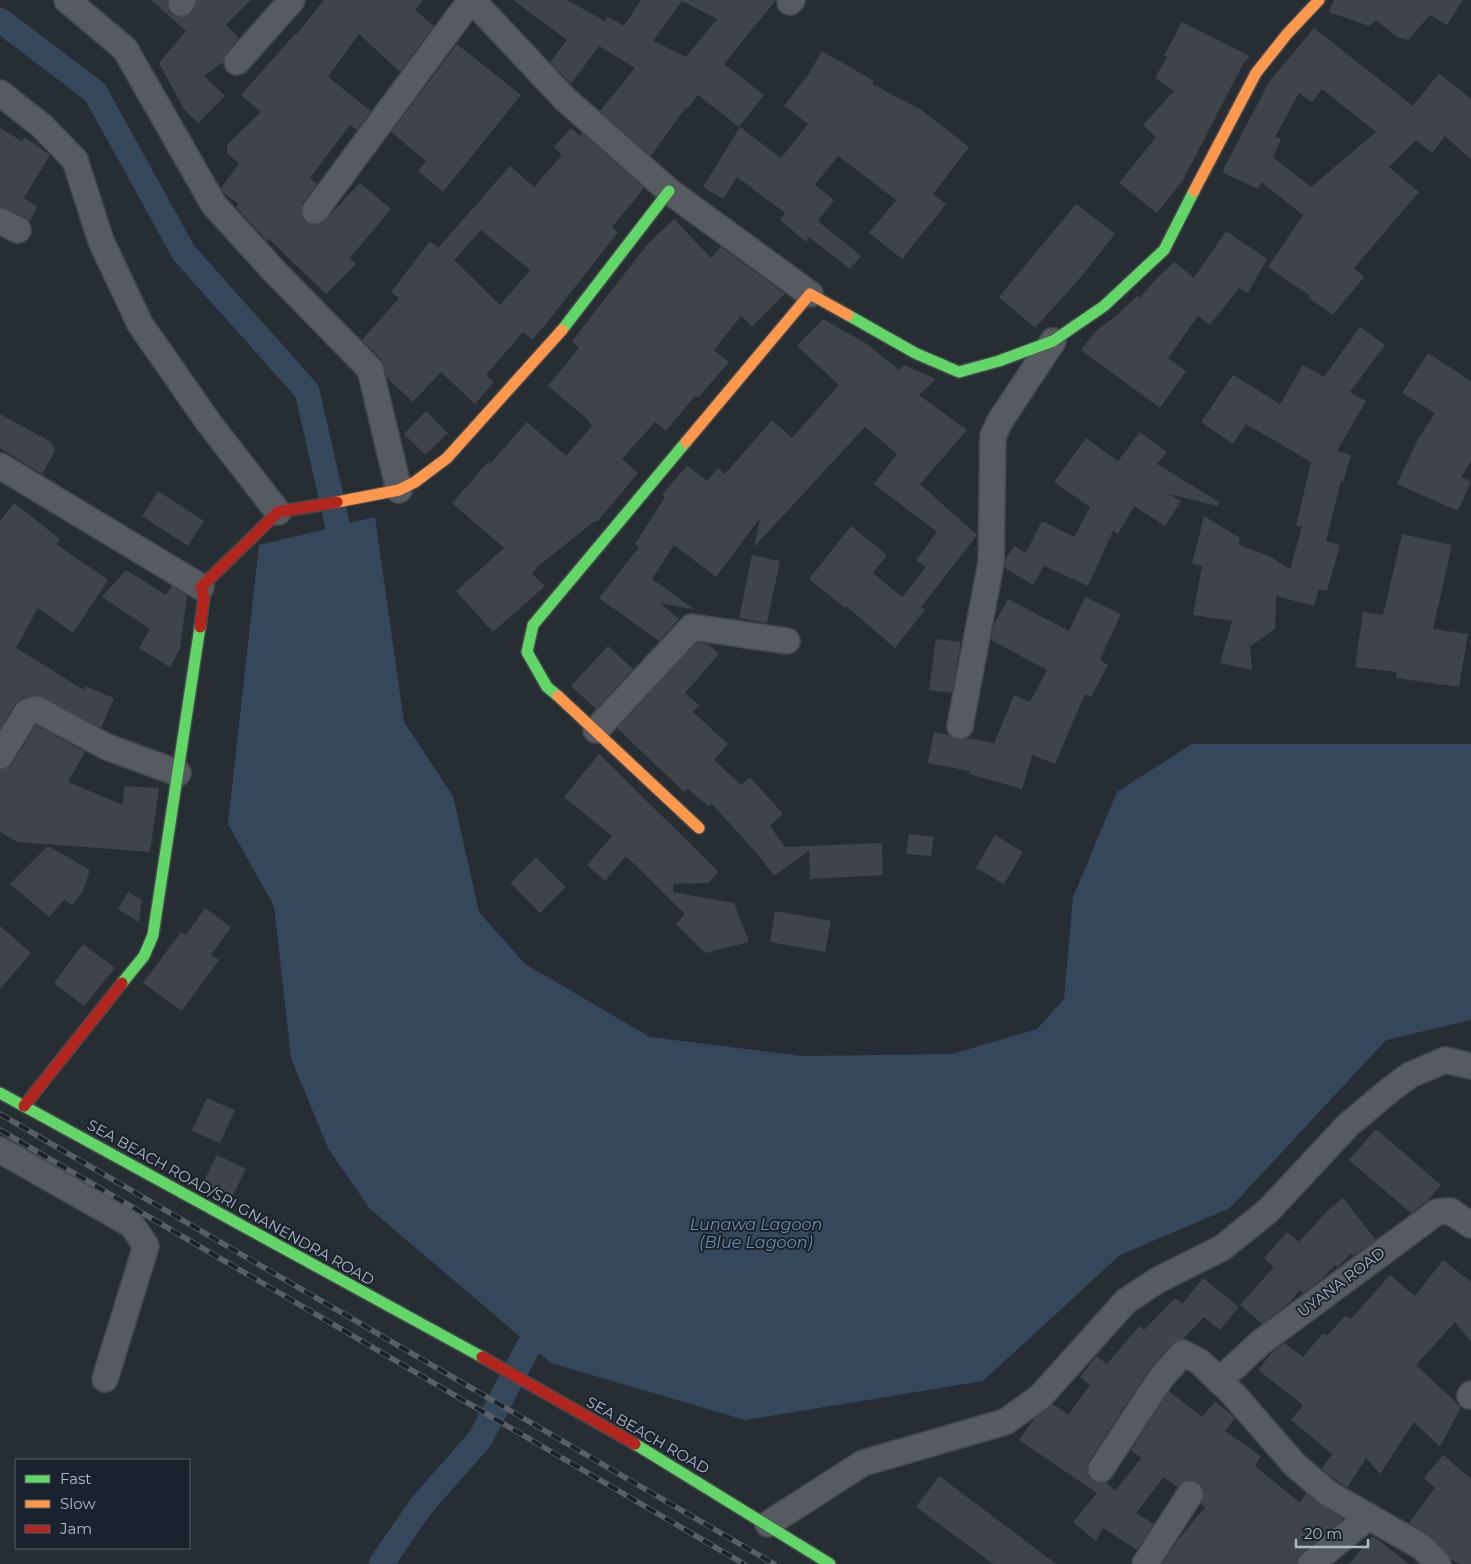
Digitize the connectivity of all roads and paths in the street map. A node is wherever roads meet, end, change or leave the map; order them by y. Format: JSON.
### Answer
{"nodes":[{"id":1,"x":67,"y":0,"type":"edge"},
{"id":2,"x":292,"y":0,"type":"edge"},
{"id":3,"x":472,"y":0,"type":"edge"},
{"id":4,"x":1307,"y":4,"type":"edge"},
{"id":5,"x":237,"y":62,"type":"dead end"},
{"id":6,"x":0,"y":93,"type":"edge"},
{"id":7,"x":669,"y":191,"type":"junction"},
{"id":8,"x":316,"y":211,"type":"dead end"},
{"id":9,"x":810,"y":294,"type":"junction"},
{"id":10,"x":1053,"y":341,"type":"junction"},
{"id":11,"x":0,"y":466,"type":"edge"},
{"id":12,"x":389,"y":492,"type":"junction"},
{"id":13,"x":284,"y":511,"type":"junction"},
{"id":14,"x":201,"y":587,"type":"junction"},
{"id":15,"x":787,"y":642,"type":"dead end"},
{"id":16,"x":960,"y":726,"type":"dead end"},
{"id":17,"x":596,"y":730,"type":"junction"},
{"id":18,"x":0,"y":756,"type":"edge"},
{"id":19,"x":178,"y":773,"type":"junction"},
{"id":20,"x":699,"y":828,"type":"dead end"},
{"id":21,"x":1471,"y":1066,"type":"edge"},
{"id":22,"x":0,"y":1093,"type":"edge"},
{"id":23,"x":24,"y":1106,"type":"junction"},
{"id":24,"x":0,"y":1150,"type":"edge"},
{"id":25,"x":1471,"y":1225,"type":"edge"},
{"id":26,"x":448,"y":1337,"type":"joint"},
{"id":27,"x":106,"y":1380,"type":"dead end"},
{"id":28,"x":1227,"y":1388,"type":"junction"},
{"id":29,"x":1101,"y":1470,"type":"dead end"},
{"id":30,"x":1190,"y":1494,"type":"dead end"},
{"id":31,"x":1367,"y":1518,"type":"junction"},
{"id":32,"x":768,"y":1524,"type":"junction"},
{"id":33,"x":830,"y":1564,"type":"edge"},
{"id":34,"x":1146,"y":1564,"type":"edge"},
{"id":35,"x":1311,"y":1564,"type":"edge"},
{"id":36,"x":1438,"y":1564,"type":"edge"}],
"edges":[{"from":1,"to":12,"type":"street"},
{"from":2,"to":5,"type":"street"},
{"from":3,"to":7,"type":"street"},
{"from":3,"to":8,"type":"street"},
{"from":4,"to":10,"type":"street"},
{"from":6,"to":13,"type":"street"},
{"from":7,"to":9,"type":"street"},
{"from":7,"to":12,"type":"street"},
{"from":9,"to":10,"type":"street"},
{"from":9,"to":17,"type":"street"},
{"from":10,"to":16,"type":"street"},
{"from":11,"to":14,"type":"street"},
{"from":12,"to":13,"type":"street"},
{"from":13,"to":14,"type":"street"},
{"from":14,"to":19,"type":"street"},
{"from":15,"to":17,"type":"street"},
{"from":17,"to":20,"type":"street"},
{"from":18,"to":19,"type":"street"},
{"from":19,"to":23,"type":"street"},
{"from":21,"to":32,"type":"street"},
{"from":22,"to":23,"type":"street","name":"SEA BEACH ROAD/SRI GNANENDRA ROAD"},
{"from":23,"to":26,"type":"street","name":"SEA BEACH ROAD/SRI GNANENDRA ROAD"},
{"from":24,"to":27,"type":"street"},
{"from":25,"to":28,"type":"street","name":"UYANA ROAD"},
{"from":26,"to":32,"type":"street","name":"SEA BEACH ROAD"},
{"from":28,"to":29,"type":"street"},
{"from":28,"to":31,"type":"street"},
{"from":30,"to":34,"type":"street"},
{"from":31,"to":35,"type":"street"},
{"from":31,"to":36,"type":"street"},
{"from":32,"to":33,"type":"street","name":"SEA BEACH ROAD"}]}
